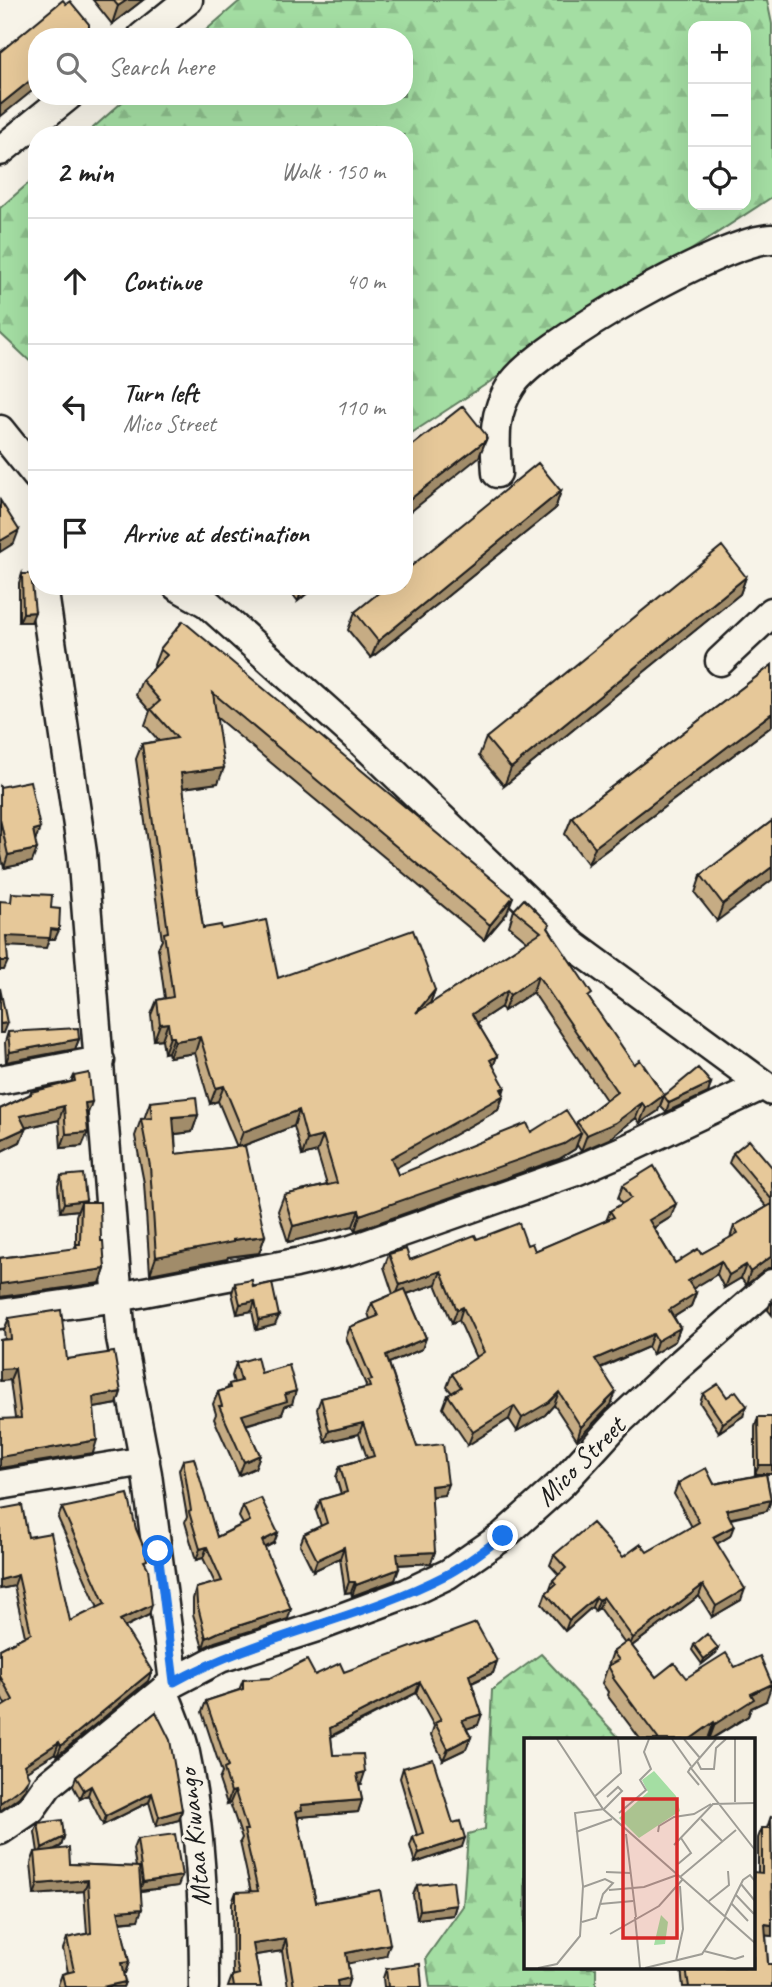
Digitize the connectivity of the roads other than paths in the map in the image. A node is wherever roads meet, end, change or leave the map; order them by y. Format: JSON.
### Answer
{"nodes":[{"id":1,"x":188,"y":0,"type":"edge"},
{"id":2,"x":153,"y":28,"type":"edge"},
{"id":3,"x":57,"y":105,"type":"edge"},
{"id":4,"x":31,"y":126,"type":"edge"},
{"id":5,"x":28,"y":128,"type":"edge"},
{"id":6,"x":0,"y":151,"type":"edge"},
{"id":7,"x":772,"y":239,"type":"edge"},
{"id":8,"x":0,"y":430,"type":"edge"},
{"id":9,"x":28,"y":465,"type":"edge"},
{"id":10,"x":497,"y":473,"type":"dead end"},
{"id":11,"x":44,"y":595,"type":"edge"},
{"id":12,"x":193,"y":595,"type":"edge"},
{"id":13,"x":772,"y":612,"type":"edge"},
{"id":14,"x":720,"y":661,"type":"dead end"},
{"id":15,"x":100,"y":1061,"type":"junction"},
{"id":16,"x":0,"y":1080,"type":"edge"},
{"id":17,"x":767,"y":1088,"type":"edge"},
{"id":18,"x":772,"y":1284,"type":"edge"},
{"id":19,"x":118,"y":1297,"type":"junction"},
{"id":20,"x":0,"y":1314,"type":"edge"},
{"id":21,"x":145,"y":1461,"type":"junction"},
{"id":22,"x":0,"y":1485,"type":"edge"},
{"id":23,"x":169,"y":1687,"type":"junction"},
{"id":24,"x":0,"y":1830,"type":"edge"},
{"id":25,"x":204,"y":1987,"type":"edge"}],
"edges":[{"from":1,"to":2,"type":"street"},
{"from":3,"to":4,"type":"street"},
{"from":5,"to":6,"type":"street"},
{"from":7,"to":10,"type":"street"},
{"from":8,"to":9,"type":"street"},
{"from":11,"to":15,"type":"street","name":"Mtaa Kiwango"},
{"from":12,"to":17,"type":"street"},
{"from":13,"to":14,"type":"street"},
{"from":15,"to":16,"type":"street"},
{"from":15,"to":19,"type":"street","name":"Mtaa Kiwango"},
{"from":17,"to":19,"type":"street"},
{"from":18,"to":23,"type":"street","name":"Mico Street"},
{"from":19,"to":20,"type":"street"},
{"from":19,"to":21,"type":"street","name":"Mtaa Kiwango"},
{"from":21,"to":22,"type":"street"},
{"from":21,"to":23,"type":"street","name":"Mtaa Kiwango"},
{"from":23,"to":24,"type":"street","name":"Mico Street"},
{"from":23,"to":25,"type":"street","name":"Mtaa Kiwango"}]}
